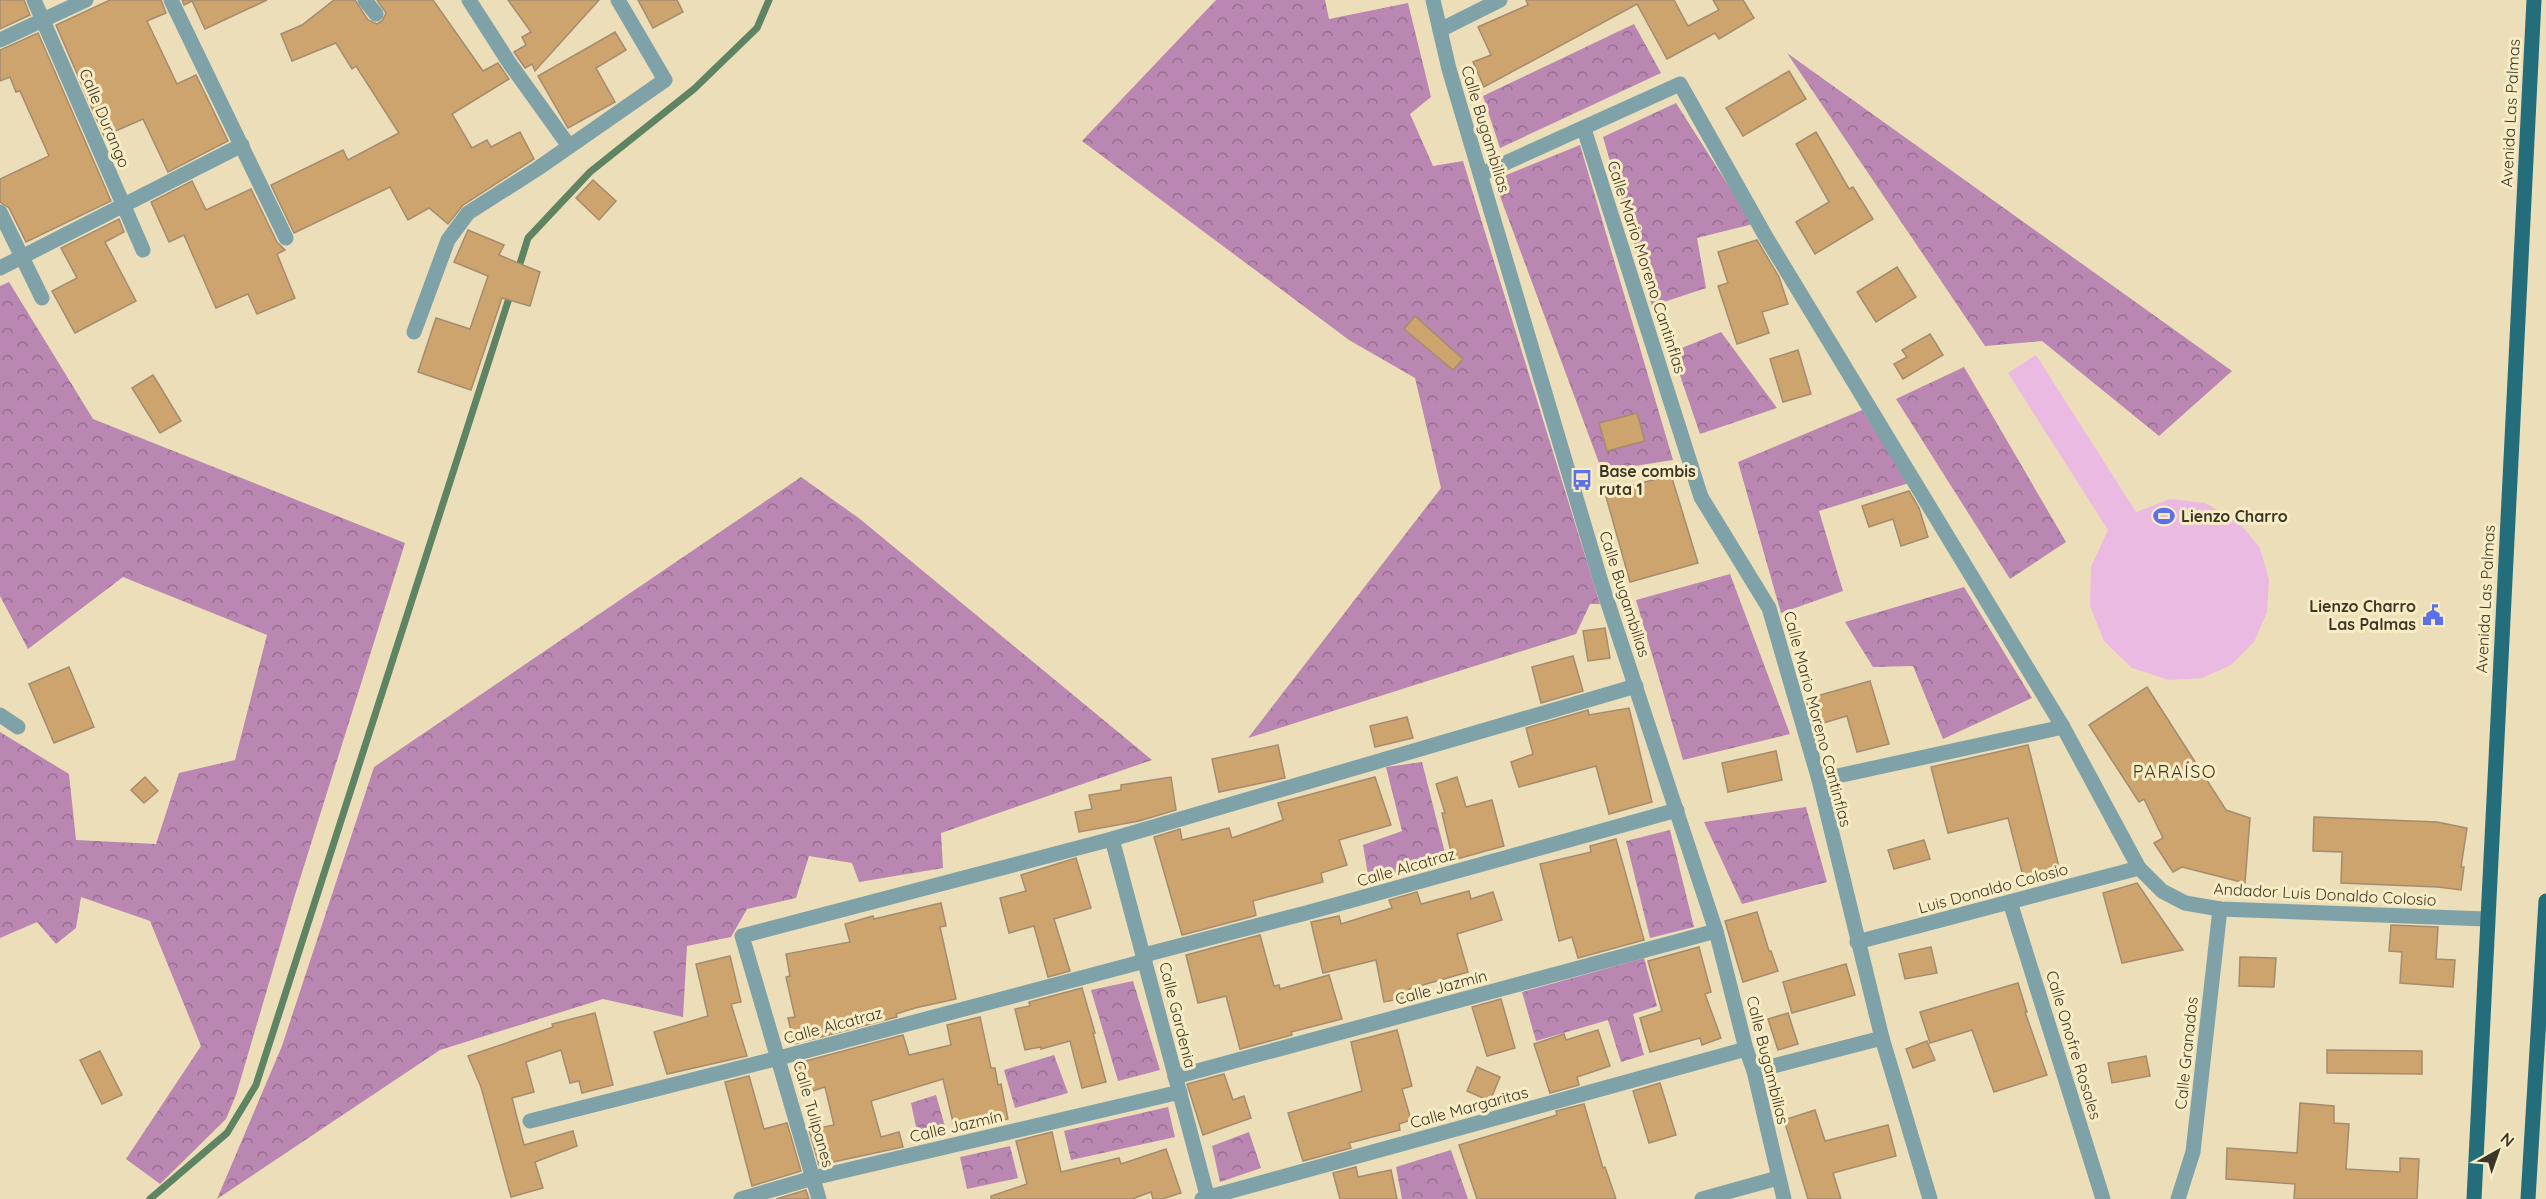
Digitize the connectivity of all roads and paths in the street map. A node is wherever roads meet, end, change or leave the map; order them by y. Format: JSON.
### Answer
{"nodes":[{"id":1,"x":34,"y":0,"type":"edge"},
{"id":2,"x":86,"y":0,"type":"edge"},
{"id":3,"x":171,"y":0,"type":"edge"},
{"id":4,"x":365,"y":0,"type":"edge"},
{"id":5,"x":469,"y":0,"type":"edge"},
{"id":6,"x":618,"y":0,"type":"edge"},
{"id":7,"x":1433,"y":0,"type":"edge"},
{"id":8,"x":1500,"y":0,"type":"edge"},
{"id":9,"x":2534,"y":0,"type":"edge"},
{"id":10,"x":376,"y":14,"type":"dead end"},
{"id":11,"x":43,"y":20,"type":"junction"},
{"id":12,"x":1440,"y":30,"type":"junction"},
{"id":13,"x":0,"y":40,"type":"edge"},
{"id":14,"x":1584,"y":129,"type":"junction"},
{"id":15,"x":242,"y":145,"type":"junction"},
{"id":16,"x":569,"y":146,"type":"junction"},
{"id":17,"x":1481,"y":174,"type":"junction"},
{"id":18,"x":123,"y":207,"type":"junction"},
{"id":19,"x":0,"y":212,"type":"edge"},
{"id":20,"x":286,"y":238,"type":"dead end"},
{"id":21,"x":143,"y":250,"type":"dead end"},
{"id":22,"x":21,"y":258,"type":"junction"},
{"id":23,"x":0,"y":268,"type":"edge"},
{"id":24,"x":42,"y":298,"type":"dead end"},
{"id":25,"x":414,"y":332,"type":"dead end"},
{"id":26,"x":1636,"y":686,"type":"junction"},
{"id":27,"x":0,"y":715,"type":"edge"},
{"id":28,"x":18,"y":727,"type":"dead end"},
{"id":29,"x":2063,"y":727,"type":"junction"},
{"id":30,"x":1819,"y":780,"type":"junction"},
{"id":31,"x":1677,"y":810,"type":"junction"},
{"id":32,"x":1112,"y":839,"type":"junction"},
{"id":33,"x":2139,"y":868,"type":"junction"},
{"id":34,"x":2546,"y":901,"type":"edge"},
{"id":35,"x":2010,"y":902,"type":"junction"},
{"id":36,"x":2220,"y":909,"type":"junction"},
{"id":37,"x":2486,"y":919,"type":"junction"},
{"id":38,"x":1716,"y":931,"type":"junction"},
{"id":39,"x":1857,"y":942,"type":"junction"},
{"id":40,"x":1145,"y":958,"type":"junction"},
{"id":41,"x":1882,"y":1038,"type":"junction"},
{"id":42,"x":1746,"y":1049,"type":"junction"},
{"id":43,"x":779,"y":1058,"type":"junction"},
{"id":44,"x":1754,"y":1071,"type":"junction"},
{"id":45,"x":1175,"y":1077,"type":"junction"},
{"id":46,"x":1180,"y":1092,"type":"junction"},
{"id":47,"x":530,"y":1121,"type":"dead end"},
{"id":48,"x":813,"y":1178,"type":"junction"},
{"id":49,"x":1778,"y":1178,"type":"junction"},
{"id":50,"x":1206,"y":1198,"type":"edge"},
{"id":51,"x":741,"y":1199,"type":"edge"},
{"id":52,"x":819,"y":1199,"type":"edge"},
{"id":53,"x":1702,"y":1199,"type":"edge"},
{"id":54,"x":1784,"y":1199,"type":"edge"},
{"id":55,"x":1930,"y":1199,"type":"edge"},
{"id":56,"x":2103,"y":1199,"type":"edge"},
{"id":57,"x":2178,"y":1199,"type":"edge"},
{"id":58,"x":2474,"y":1199,"type":"edge"},
{"id":59,"x":2528,"y":1199,"type":"edge"}],
"edges":[{"from":1,"to":11,"type":"street","name":"Calle Durango"},
{"from":2,"to":11,"type":"street"},
{"from":3,"to":15,"type":"street"},
{"from":4,"to":10,"type":"street"},
{"from":5,"to":16,"type":"street"},
{"from":6,"to":16,"type":"street"},
{"from":7,"to":12,"type":"street","name":"Calle Bugambilias"},
{"from":8,"to":12,"type":"street"},
{"from":9,"to":37,"type":"main road","name":"Avenida Las Palmas"},
{"from":11,"to":13,"type":"street"},
{"from":11,"to":18,"type":"street","name":"Calle Durango"},
{"from":12,"to":17,"type":"street","name":"Calle Bugambilias"},
{"from":14,"to":17,"type":"street"},
{"from":14,"to":29,"type":"street","name":"Andador Luis Donaldo Colosio"},
{"from":14,"to":30,"type":"street","name":"Calle Mario Moreno Cantinflas"},
{"from":15,"to":18,"type":"street"},
{"from":15,"to":20,"type":"street"},
{"from":16,"to":25,"type":"street"},
{"from":17,"to":26,"type":"street","name":"Calle Bugambilias"},
{"from":18,"to":21,"type":"street","name":"Calle Durango"},
{"from":18,"to":22,"type":"street"},
{"from":19,"to":22,"type":"street"},
{"from":22,"to":23,"type":"street"},
{"from":22,"to":24,"type":"street"},
{"from":26,"to":31,"type":"street","name":"Calle Bugambilias"},
{"from":26,"to":32,"type":"street"},
{"from":27,"to":28,"type":"street"},
{"from":29,"to":30,"type":"street"},
{"from":29,"to":33,"type":"street","name":"Andador Luis Donaldo Colosio"},
{"from":30,"to":39,"type":"street","name":"Calle Mario Moreno Cantinflas"},
{"from":31,"to":38,"type":"street","name":"Calle Bugambilias"},
{"from":31,"to":40,"type":"street","name":"Calle Alcatraz"},
{"from":32,"to":40,"type":"street","name":"Calle Gardenia"},
{"from":32,"to":43,"type":"street","name":"Calle Tulipanes"},
{"from":33,"to":35,"type":"street","name":"Luis Donaldo Colosio"},
{"from":33,"to":36,"type":"street","name":"Andador Luis Donaldo Colosio"},
{"from":34,"to":59,"type":"main road"},
{"from":35,"to":39,"type":"street","name":"Luis Donaldo Colosio"},
{"from":35,"to":56,"type":"street","name":"Calle Onofre Rosales"},
{"from":36,"to":37,"type":"street","name":"Andador Luis Donaldo Colosio"},
{"from":36,"to":57,"type":"street","name":"Calle Granados"},
{"from":37,"to":58,"type":"main road","name":"Avenida Las Palmas"},
{"from":38,"to":42,"type":"street","name":"Calle Bugambilias"},
{"from":38,"to":45,"type":"street","name":"Calle Jazmín"},
{"from":39,"to":41,"type":"street","name":"Calle Mario Moreno Cantinflas"},
{"from":40,"to":43,"type":"street","name":"Calle Alcatraz"},
{"from":40,"to":45,"type":"street","name":"Calle Gardenia"},
{"from":41,"to":44,"type":"street"},
{"from":41,"to":55,"type":"street","name":"Calle Mario Moreno Cantinflas"},
{"from":42,"to":44,"type":"street","name":"Calle Bugambilias"},
{"from":42,"to":50,"type":"street","name":"Calle Margaritas"},
{"from":43,"to":47,"type":"street","name":"Calle Alcatraz"},
{"from":43,"to":48,"type":"street","name":"Calle Tulipanes"},
{"from":44,"to":49,"type":"street","name":"Calle Bugambilias"},
{"from":45,"to":46,"type":"street","name":"Calle Gardenia"},
{"from":46,"to":48,"type":"street","name":"Calle Jazmín"},
{"from":46,"to":50,"type":"street","name":"Calle Gardenia"},
{"from":48,"to":51,"type":"street","name":"Calle Jazmín"},
{"from":48,"to":52,"type":"street","name":"Calle Tulipanes"},
{"from":49,"to":53,"type":"street"},
{"from":49,"to":54,"type":"street","name":"Calle Bugambilias"}]}
